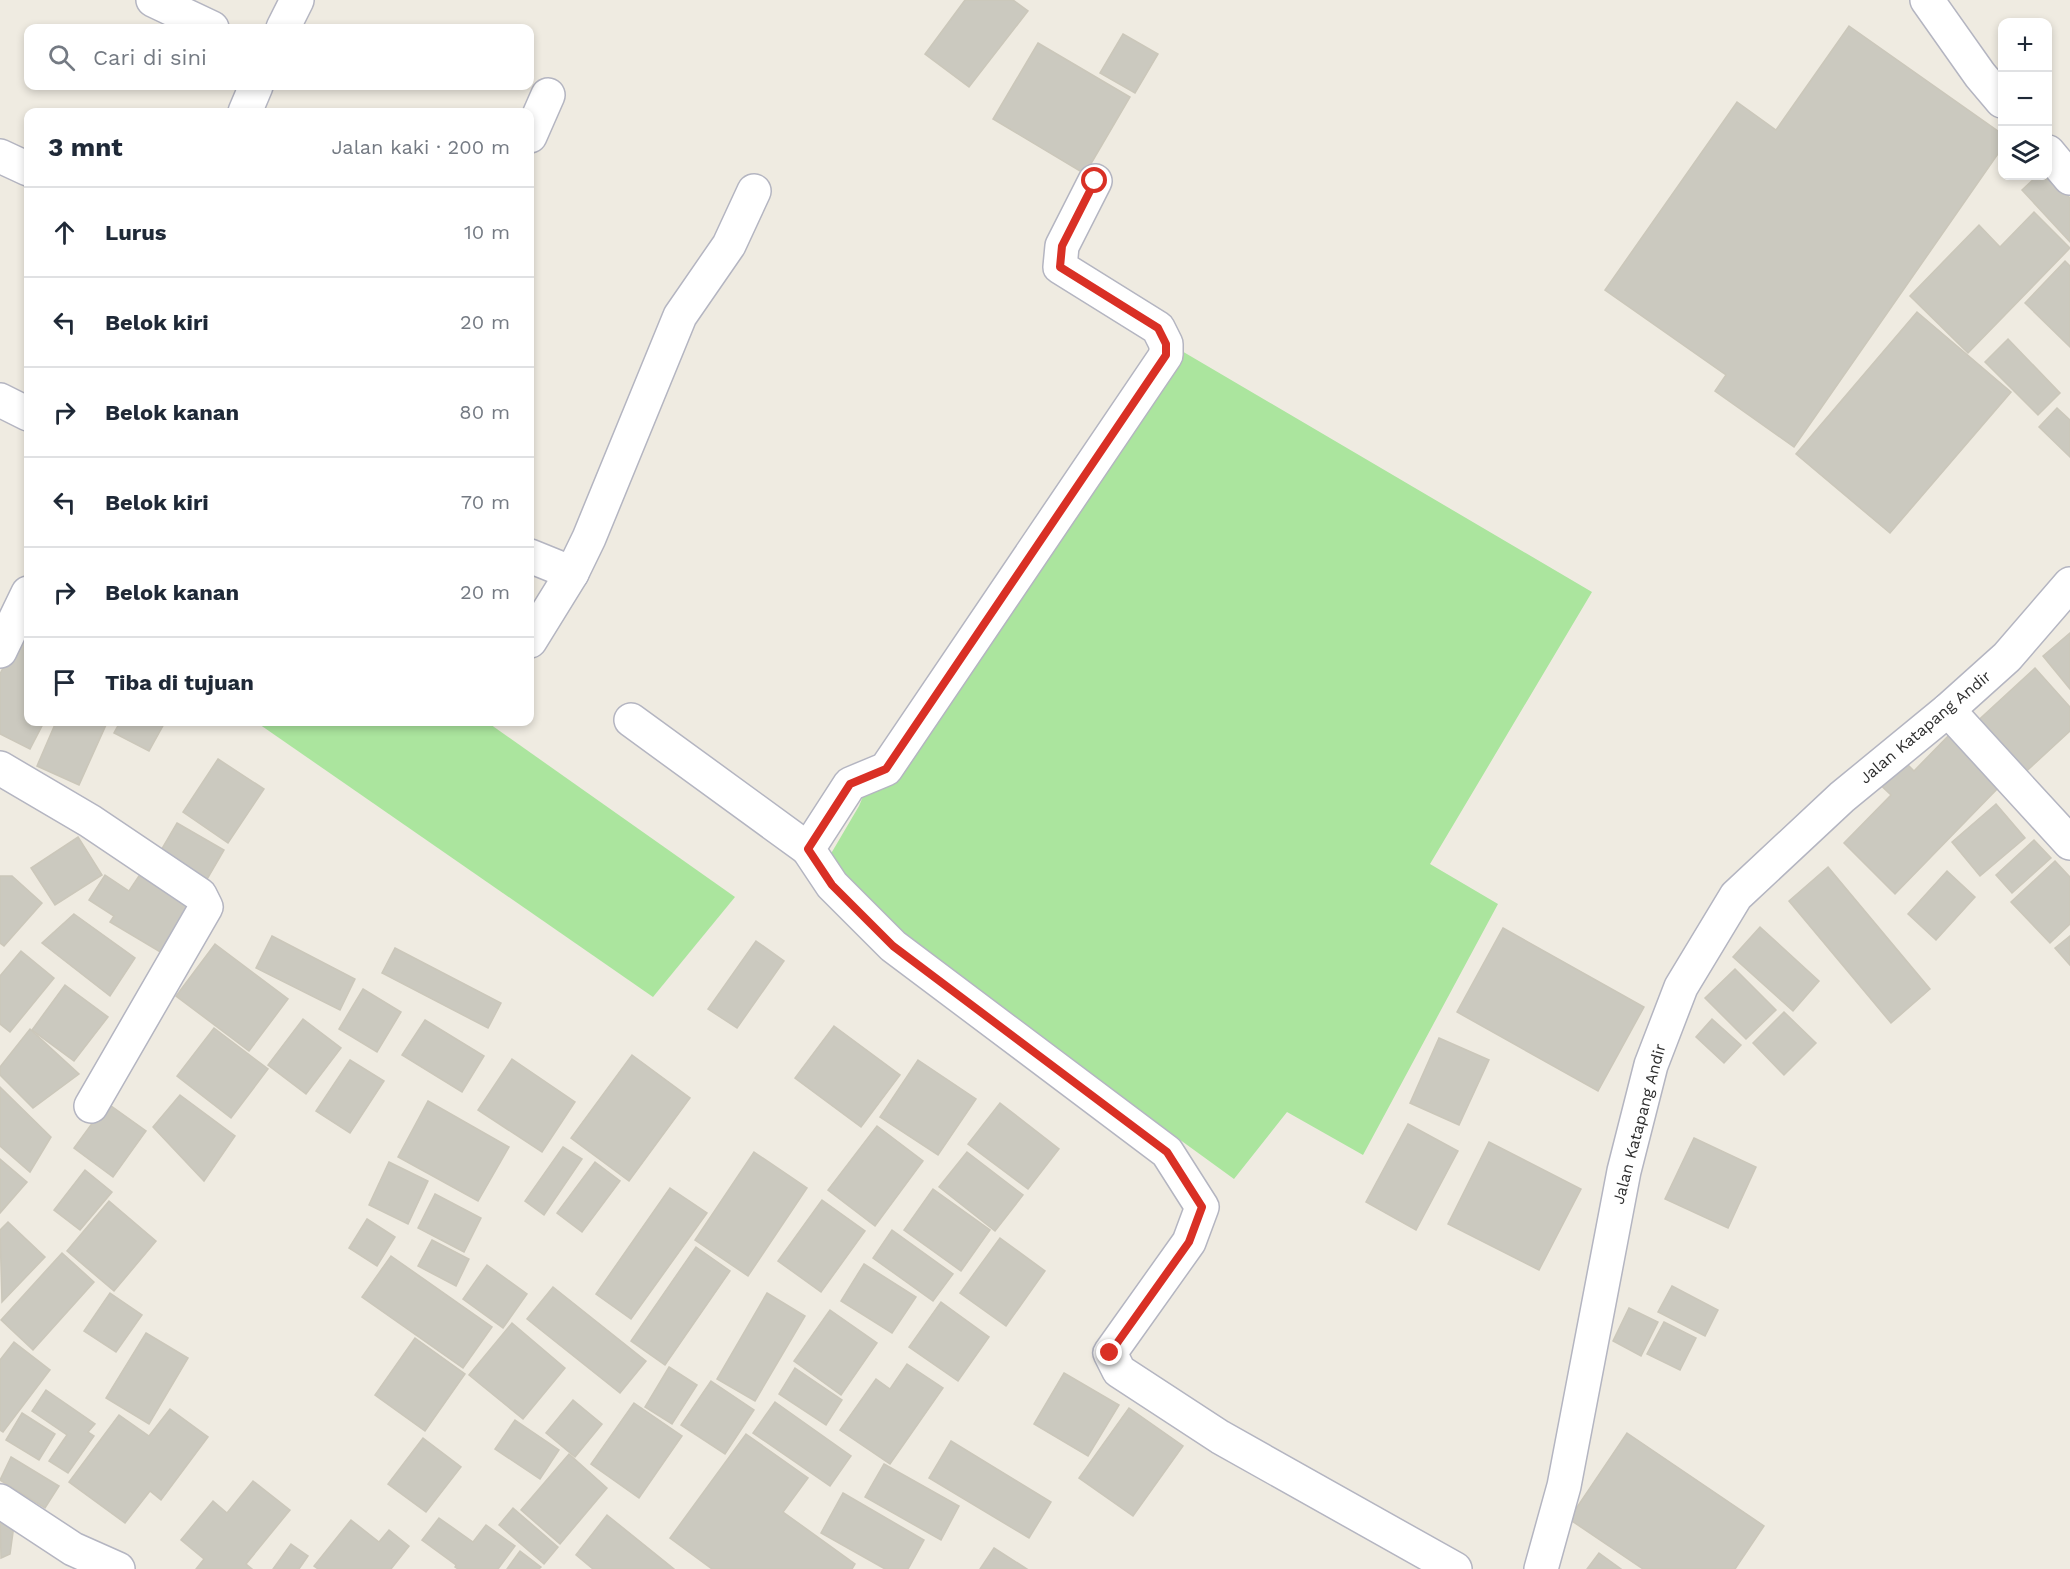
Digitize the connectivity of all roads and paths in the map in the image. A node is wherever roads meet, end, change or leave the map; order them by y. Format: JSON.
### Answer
{"nodes":[{"id":1,"x":153,"y":0,"type":"edge"},
{"id":2,"x":297,"y":0,"type":"edge"},
{"id":3,"x":1927,"y":0,"type":"edge"},
{"id":4,"x":204,"y":24,"type":"edge"},
{"id":5,"x":285,"y":24,"type":"edge"},
{"id":6,"x":254,"y":90,"type":"edge"},
{"id":7,"x":548,"y":95,"type":"dead end"},
{"id":8,"x":1998,"y":95,"type":"edge"},
{"id":9,"x":247,"y":108,"type":"edge"},
{"id":10,"x":534,"y":127,"type":"edge"},
{"id":11,"x":0,"y":156,"type":"edge"},
{"id":12,"x":2052,"y":157,"type":"edge"},
{"id":13,"x":24,"y":167,"type":"edge"},
{"id":14,"x":2070,"y":178,"type":"edge"},
{"id":15,"x":1095,"y":181,"type":"dead end"},
{"id":16,"x":754,"y":191,"type":"dead end"},
{"id":17,"x":0,"y":400,"type":"edge"},
{"id":18,"x":24,"y":412,"type":"edge"},
{"id":19,"x":534,"y":558,"type":"edge"},
{"id":20,"x":572,"y":573,"type":"junction"},
{"id":21,"x":2070,"y":584,"type":"edge"},
{"id":22,"x":24,"y":601,"type":"edge"},
{"id":23,"x":534,"y":635,"type":"edge"},
{"id":24,"x":0,"y":651,"type":"edge"},
{"id":25,"x":1948,"y":710,"type":"junction"},
{"id":26,"x":631,"y":720,"type":"dead end"},
{"id":27,"x":0,"y":768,"type":"edge"},
{"id":28,"x":2070,"y":843,"type":"edge"},
{"id":29,"x":808,"y":849,"type":"junction"},
{"id":30,"x":91,"y":1106,"type":"dead end"},
{"id":31,"x":0,"y":1501,"type":"edge"},
{"id":32,"x":118,"y":1569,"type":"edge"},
{"id":33,"x":1455,"y":1569,"type":"edge"},
{"id":34,"x":1541,"y":1569,"type":"edge"}],
"edges":[{"from":1,"to":4,"type":"street"},
{"from":2,"to":5,"type":"street"},
{"from":3,"to":8,"type":"street"},
{"from":6,"to":9,"type":"street"},
{"from":7,"to":10,"type":"street"},
{"from":11,"to":13,"type":"street"},
{"from":12,"to":14,"type":"street"},
{"from":15,"to":29,"type":"street"},
{"from":16,"to":20,"type":"street"},
{"from":17,"to":18,"type":"street"},
{"from":19,"to":20,"type":"street"},
{"from":20,"to":23,"type":"street"},
{"from":21,"to":25,"type":"street","name":"Jalan Katapang Andir"},
{"from":22,"to":24,"type":"street"},
{"from":25,"to":28,"type":"street"},
{"from":25,"to":34,"type":"street","name":"Jalan Katapang Andir"},
{"from":26,"to":29,"type":"street"},
{"from":27,"to":30,"type":"street"},
{"from":29,"to":33,"type":"street"},
{"from":31,"to":32,"type":"street"}]}
